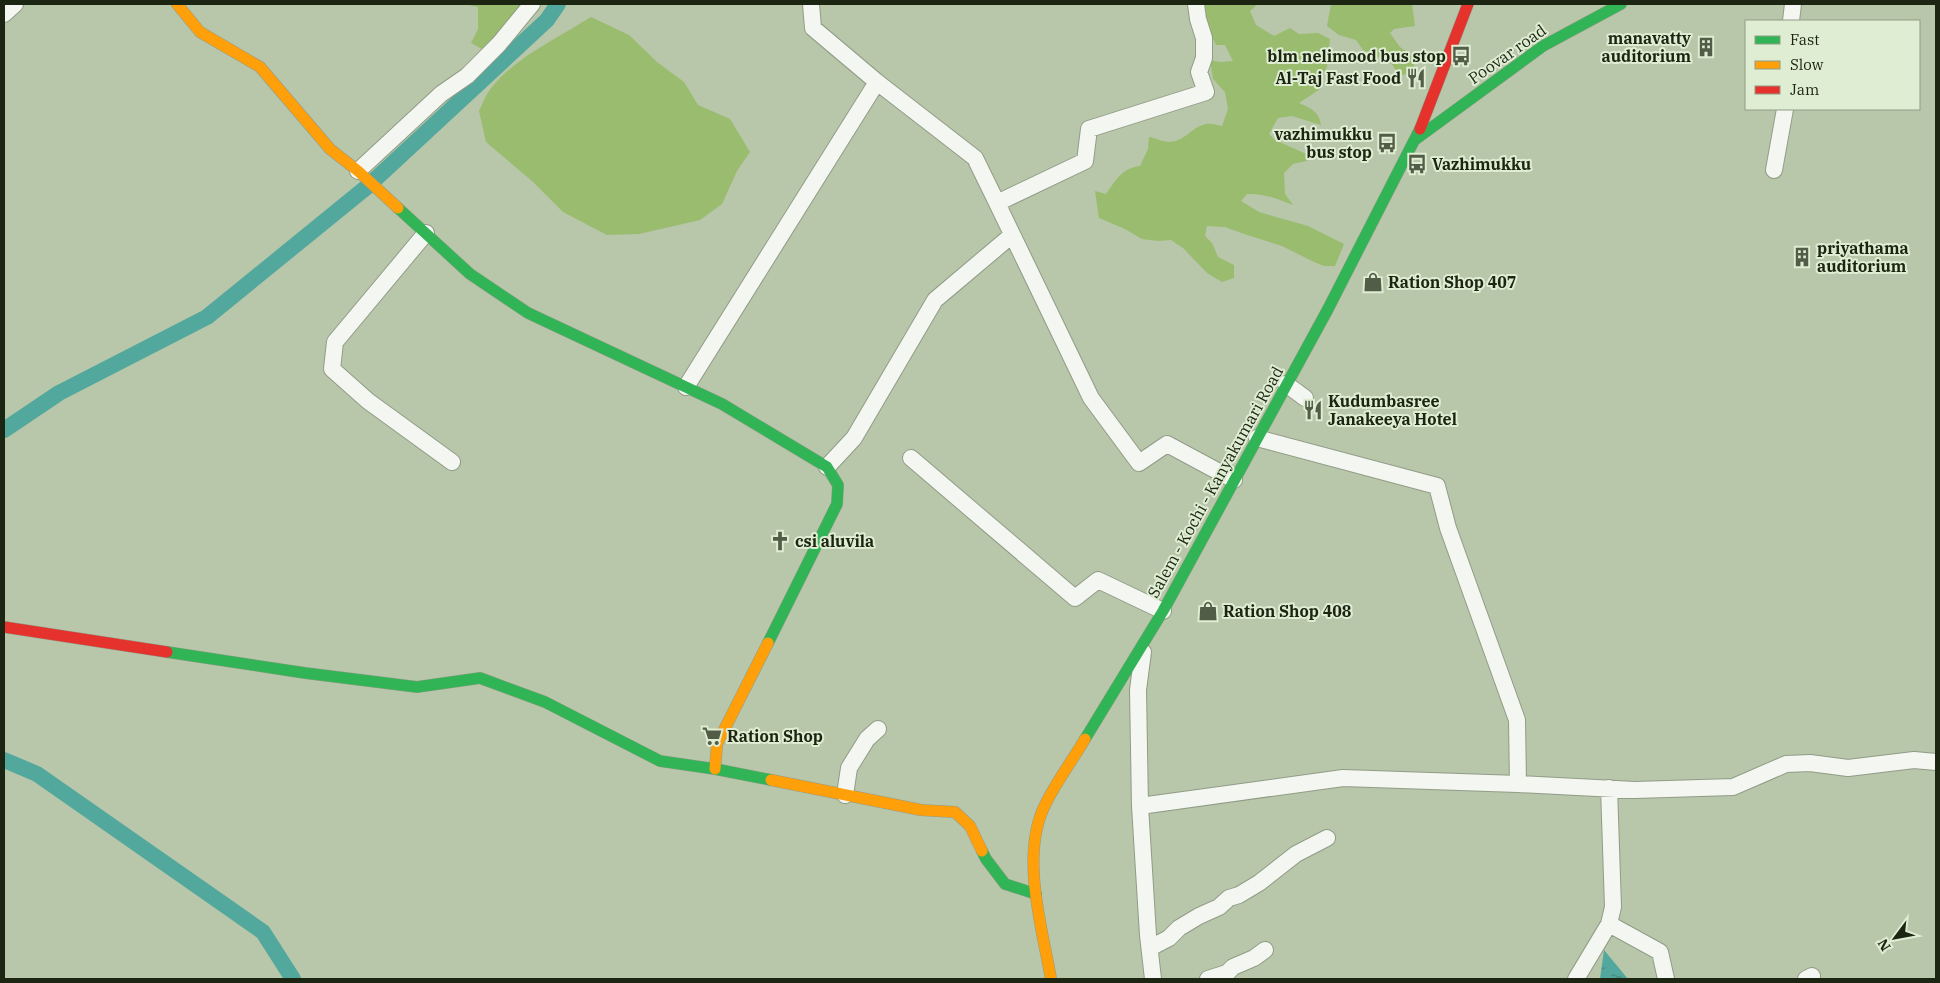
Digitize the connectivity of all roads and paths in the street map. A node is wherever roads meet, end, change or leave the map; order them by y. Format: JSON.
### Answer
{"nodes":[{"id":1,"x":15,"y":4,"type":"edge"},
{"id":2,"x":178,"y":4,"type":"edge"},
{"id":3,"x":532,"y":4,"type":"edge"},
{"id":4,"x":812,"y":4,"type":"edge"},
{"id":5,"x":1196,"y":4,"type":"edge"},
{"id":6,"x":1468,"y":4,"type":"edge"},
{"id":7,"x":1621,"y":4,"type":"edge"},
{"id":8,"x":1793,"y":4,"type":"edge"},
{"id":9,"x":4,"y":14,"type":"edge"},
{"id":10,"x":1791,"y":20,"type":"edge"},
{"id":11,"x":877,"y":82,"type":"junction"},
{"id":12,"x":1785,"y":110,"type":"edge"},
{"id":13,"x":1416,"y":139,"type":"junction"},
{"id":14,"x":1774,"y":170,"type":"dead end"},
{"id":15,"x":358,"y":171,"type":"junction"},
{"id":16,"x":997,"y":203,"type":"junction"},
{"id":17,"x":426,"y":233,"type":"junction"},
{"id":18,"x":1012,"y":235,"type":"junction"},
{"id":19,"x":1286,"y":384,"type":"junction"},
{"id":20,"x":686,"y":387,"type":"junction"},
{"id":21,"x":1305,"y":398,"type":"dead end"},
{"id":22,"x":1257,"y":438,"type":"junction"},
{"id":23,"x":911,"y":458,"type":"dead end"},
{"id":24,"x":452,"y":462,"type":"dead end"},
{"id":25,"x":827,"y":467,"type":"junction"},
{"id":26,"x":1234,"y":480,"type":"junction"},
{"id":27,"x":1163,"y":611,"type":"junction"},
{"id":28,"x":4,"y":627,"type":"edge"},
{"id":29,"x":1145,"y":641,"type":"junction"},
{"id":30,"x":878,"y":729,"type":"dead end"},
{"id":31,"x":1936,"y":762,"type":"edge"},
{"id":32,"x":715,"y":769,"type":"junction"},
{"id":33,"x":1518,"y":784,"type":"junction"},
{"id":34,"x":1609,"y":788,"type":"junction"},
{"id":35,"x":846,"y":795,"type":"junction"},
{"id":36,"x":1140,"y":806,"type":"junction"},
{"id":37,"x":1327,"y":838,"type":"dead end"},
{"id":38,"x":1036,"y":894,"type":"junction"},
{"id":39,"x":1609,"y":924,"type":"junction"},
{"id":40,"x":1150,"y":948,"type":"junction"},
{"id":41,"x":1265,"y":950,"type":"dead end"},
{"id":42,"x":1051,"y":979,"type":"edge"},
{"id":43,"x":1153,"y":979,"type":"edge"},
{"id":44,"x":1208,"y":979,"type":"edge"},
{"id":45,"x":1576,"y":979,"type":"edge"},
{"id":46,"x":1666,"y":979,"type":"edge"}],
"edges":[{"from":1,"to":9,"type":"street"},
{"from":2,"to":15,"type":"street"},
{"from":3,"to":15,"type":"street"},
{"from":4,"to":11,"type":"street"},
{"from":5,"to":16,"type":"street"},
{"from":6,"to":13,"type":"street","name":"Salem - Kochi - Kanyakumari Road"},
{"from":7,"to":13,"type":"street","name":"Poovar road"},
{"from":8,"to":10,"type":"street"},
{"from":11,"to":16,"type":"street"},
{"from":11,"to":20,"type":"street"},
{"from":12,"to":14,"type":"street"},
{"from":13,"to":19,"type":"street","name":"Salem - Kochi - Kanyakumari Road"},
{"from":15,"to":17,"type":"street"},
{"from":16,"to":18,"type":"street"},
{"from":17,"to":20,"type":"street"},
{"from":17,"to":24,"type":"street"},
{"from":18,"to":25,"type":"street"},
{"from":18,"to":26,"type":"street"},
{"from":19,"to":21,"type":"street"},
{"from":19,"to":22,"type":"street","name":"Salem - Kochi - Kanyakumari Road"},
{"from":20,"to":25,"type":"street"},
{"from":22,"to":26,"type":"street","name":"Salem - Kochi - Kanyakumari Road"},
{"from":22,"to":33,"type":"street"},
{"from":23,"to":27,"type":"street"},
{"from":25,"to":32,"type":"street"},
{"from":26,"to":27,"type":"street","name":"Salem - Kochi - Kanyakumari Road"},
{"from":27,"to":29,"type":"street","name":"Salem - Kochi - Kanyakumari Road"},
{"from":28,"to":32,"type":"street"},
{"from":29,"to":36,"type":"street"},
{"from":29,"to":38,"type":"street","name":"Salem - Kochi - Kanyakumari Road"},
{"from":30,"to":35,"type":"street"},
{"from":31,"to":34,"type":"street"},
{"from":32,"to":35,"type":"street"},
{"from":33,"to":34,"type":"street"},
{"from":33,"to":36,"type":"street"},
{"from":34,"to":39,"type":"street"},
{"from":35,"to":38,"type":"street"},
{"from":36,"to":40,"type":"street"},
{"from":37,"to":40,"type":"street"},
{"from":38,"to":42,"type":"street","name":"Salem - Kochi - Kanyakumari Road"},
{"from":39,"to":45,"type":"street"},
{"from":39,"to":46,"type":"street"},
{"from":40,"to":43,"type":"street"},
{"from":41,"to":44,"type":"street"}]}
